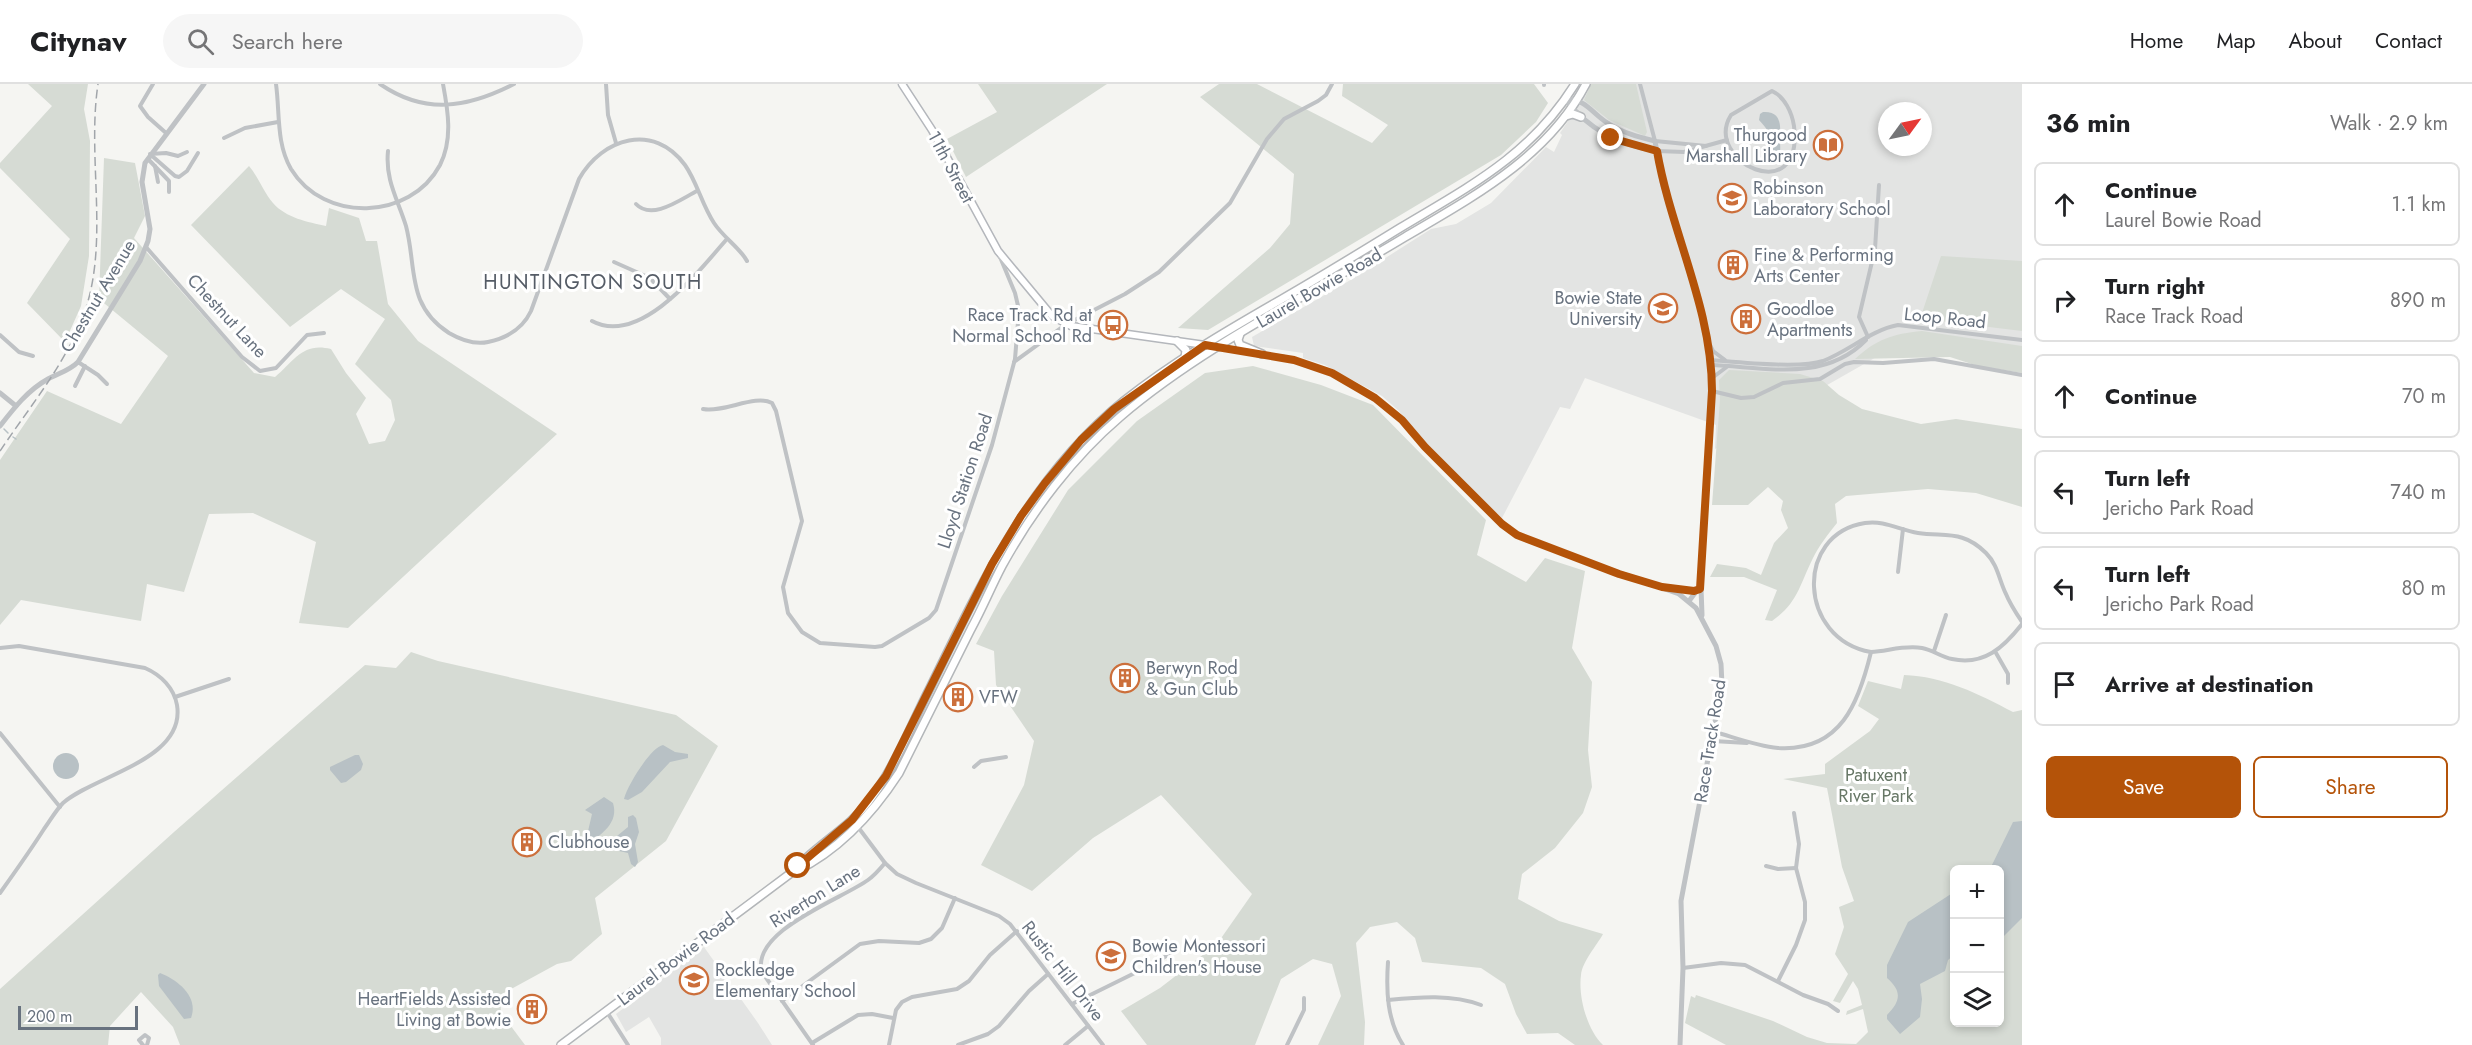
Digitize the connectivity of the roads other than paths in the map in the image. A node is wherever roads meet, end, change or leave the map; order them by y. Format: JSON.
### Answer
{"nodes":[{"id":1,"x":153,"y":84,"type":"edge"},
{"id":2,"x":204,"y":84,"type":"edge"},
{"id":3,"x":276,"y":84,"type":"edge"},
{"id":4,"x":380,"y":84,"type":"edge"},
{"id":5,"x":443,"y":84,"type":"edge"},
{"id":6,"x":514,"y":84,"type":"edge"},
{"id":7,"x":606,"y":84,"type":"edge"},
{"id":8,"x":902,"y":84,"type":"edge"},
{"id":9,"x":1332,"y":84,"type":"edge"},
{"id":10,"x":1575,"y":84,"type":"edge"},
{"id":11,"x":1586,"y":84,"type":"edge"},
{"id":12,"x":1640,"y":84,"type":"edge"},
{"id":13,"x":1565,"y":99,"type":"junction"},
{"id":14,"x":1578,"y":99,"type":"junction"},
{"id":15,"x":447,"y":105,"type":"junction"},
{"id":16,"x":1572,"y":107,"type":"junction"},
{"id":17,"x":1566,"y":116,"type":"junction"},
{"id":18,"x":1581,"y":117,"type":"junction"},
{"id":19,"x":278,"y":122,"type":"junction"},
{"id":20,"x":166,"y":133,"type":"junction"},
{"id":21,"x":224,"y":138,"type":"dead end"},
{"id":22,"x":1727,"y":140,"type":"junction"},
{"id":23,"x":1655,"y":141,"type":"junction"},
{"id":24,"x":616,"y":143,"type":"junction"},
{"id":25,"x":1706,"y":146,"type":"junction"},
{"id":26,"x":388,"y":151,"type":"dead end"},
{"id":27,"x":1657,"y":151,"type":"junction"},
{"id":28,"x":187,"y":152,"type":"dead end"},
{"id":29,"x":198,"y":153,"type":"dead end"},
{"id":30,"x":149,"y":157,"type":"junction"},
{"id":31,"x":155,"y":166,"type":"junction"},
{"id":32,"x":158,"y":182,"type":"dead end"},
{"id":33,"x":1879,"y":185,"type":"dead end"},
{"id":34,"x":697,"y":191,"type":"junction"},
{"id":35,"x":169,"y":192,"type":"dead end"},
{"id":36,"x":396,"y":204,"type":"junction"},
{"id":37,"x":636,"y":204,"type":"dead end"},
{"id":38,"x":726,"y":240,"type":"junction"},
{"id":39,"x":146,"y":247,"type":"junction"},
{"id":40,"x":998,"y":251,"type":"junction"},
{"id":41,"x":747,"y":261,"type":"dead end"},
{"id":42,"x":614,"y":262,"type":"dead end"},
{"id":43,"x":670,"y":299,"type":"junction"},
{"id":44,"x":592,"y":321,"type":"dead end"},
{"id":45,"x":1065,"y":325,"type":"junction"},
{"id":46,"x":324,"y":333,"type":"dead end"},
{"id":47,"x":1240,"y":334,"type":"junction"},
{"id":48,"x":0,"y":335,"type":"edge"},
{"id":49,"x":1868,"y":337,"type":"junction"},
{"id":50,"x":1707,"y":340,"type":"junction"},
{"id":51,"x":2022,"y":340,"type":"edge"},
{"id":52,"x":1177,"y":341,"type":"junction"},
{"id":53,"x":1205,"y":345,"type":"junction"},
{"id":54,"x":1219,"y":347,"type":"junction"},
{"id":55,"x":1262,"y":354,"type":"junction"},
{"id":56,"x":33,"y":357,"type":"dead end"},
{"id":57,"x":1185,"y":358,"type":"junction"},
{"id":58,"x":1015,"y":361,"type":"junction"},
{"id":59,"x":78,"y":362,"type":"junction"},
{"id":60,"x":1711,"y":362,"type":"junction"},
{"id":61,"x":1729,"y":363,"type":"junction"},
{"id":62,"x":85,"y":366,"type":"junction"},
{"id":63,"x":2022,"y":375,"type":"edge"},
{"id":64,"x":1712,"y":378,"type":"junction"},
{"id":65,"x":106,"y":384,"type":"dead end"},
{"id":66,"x":75,"y":386,"type":"dead end"},
{"id":67,"x":1712,"y":391,"type":"junction"},
{"id":68,"x":0,"y":393,"type":"edge"},
{"id":69,"x":16,"y":406,"type":"junction"},
{"id":70,"x":703,"y":409,"type":"dead end"},
{"id":71,"x":0,"y":426,"type":"edge"},
{"id":72,"x":1903,"y":529,"type":"junction"},
{"id":73,"x":1898,"y":572,"type":"dead end"},
{"id":74,"x":1662,"y":587,"type":"junction"},
{"id":75,"x":1700,"y":587,"type":"junction"},
{"id":76,"x":1689,"y":601,"type":"junction"},
{"id":77,"x":1946,"y":615,"type":"dead end"},
{"id":78,"x":1704,"y":622,"type":"junction"},
{"id":79,"x":2022,"y":623,"type":"edge"},
{"id":80,"x":0,"y":648,"type":"edge"},
{"id":81,"x":1934,"y":651,"type":"junction"},
{"id":82,"x":1871,"y":652,"type":"junction"},
{"id":83,"x":1996,"y":653,"type":"junction"},
{"id":84,"x":229,"y":679,"type":"dead end"},
{"id":85,"x":2008,"y":683,"type":"dead end"},
{"id":86,"x":175,"y":697,"type":"junction"},
{"id":87,"x":1715,"y":732,"type":"junction"},
{"id":88,"x":0,"y":734,"type":"edge"},
{"id":89,"x":1713,"y":741,"type":"junction"},
{"id":90,"x":1750,"y":742,"type":"junction"},
{"id":91,"x":1006,"y":756,"type":"dead end"},
{"id":92,"x":974,"y":767,"type":"dead end"},
{"id":93,"x":60,"y":807,"type":"junction"},
{"id":94,"x":1794,"y":813,"type":"dead end"},
{"id":95,"x":854,"y":823,"type":"junction"},
{"id":96,"x":885,"y":863,"type":"junction"},
{"id":97,"x":1766,"y":866,"type":"dead end"},
{"id":98,"x":1796,"y":868,"type":"junction"},
{"id":99,"x":0,"y":893,"type":"edge"},
{"id":100,"x":955,"y":898,"type":"junction"},
{"id":101,"x":1017,"y":931,"type":"junction"},
{"id":102,"x":1177,"y":949,"type":"dead end"},
{"id":103,"x":1389,"y":962,"type":"dead end"},
{"id":104,"x":1683,"y":968,"type":"junction"},
{"id":105,"x":1048,"y":974,"type":"junction"},
{"id":106,"x":1778,"y":981,"type":"junction"},
{"id":107,"x":1304,"y":998,"type":"dead end"},
{"id":108,"x":1388,"y":1000,"type":"junction"},
{"id":109,"x":782,"y":1001,"type":"junction"},
{"id":110,"x":1072,"y":1004,"type":"junction"},
{"id":111,"x":1482,"y":1005,"type":"dead end"},
{"id":112,"x":606,"y":1011,"type":"junction"},
{"id":113,"x":1838,"y":1011,"type":"dead end"},
{"id":114,"x":893,"y":1018,"type":"junction"},
{"id":115,"x":1088,"y":1026,"type":"junction"},
{"id":116,"x":812,"y":1044,"type":"edge"},
{"id":117,"x":561,"y":1045,"type":"edge"},
{"id":118,"x":628,"y":1045,"type":"edge"},
{"id":119,"x":889,"y":1045,"type":"edge"},
{"id":120,"x":958,"y":1045,"type":"edge"},
{"id":121,"x":1065,"y":1045,"type":"edge"},
{"id":122,"x":1103,"y":1045,"type":"edge"},
{"id":123,"x":1287,"y":1045,"type":"edge"},
{"id":124,"x":1403,"y":1045,"type":"edge"},
{"id":125,"x":1680,"y":1045,"type":"edge"}],
"edges":[{"from":1,"to":20,"type":"street"},
{"from":2,"to":20,"type":"street","name":"Chestnut Avenue"},
{"from":3,"to":19,"type":"street"},
{"from":4,"to":15,"type":"street"},
{"from":5,"to":15,"type":"street"},
{"from":6,"to":15,"type":"street"},
{"from":7,"to":24,"type":"street"},
{"from":8,"to":40,"type":"main road","name":"11th Street"},
{"from":9,"to":45,"type":"street"},
{"from":10,"to":13,"type":"main road","name":"Laurel Bowie Road"},
{"from":11,"to":14,"type":"main road","name":"Laurel Bowie Road"},
{"from":12,"to":23,"type":"street"},
{"from":13,"to":14,"type":"street"},
{"from":13,"to":16,"type":"street"},
{"from":13,"to":53,"type":"main road","name":"Laurel Bowie Road"},
{"from":14,"to":16,"type":"main road","name":"Laurel Bowie Road"},
{"from":14,"to":23,"type":"street"},
{"from":15,"to":36,"type":"street"},
{"from":16,"to":17,"type":"main road","name":"Laurel Bowie Road"},
{"from":16,"to":18,"type":"street"},
{"from":17,"to":18,"type":"main road"},
{"from":17,"to":47,"type":"main road","name":"Laurel Bowie Road"},
{"from":18,"to":27,"type":"street"},
{"from":19,"to":21,"type":"street"},
{"from":19,"to":36,"type":"street"},
{"from":20,"to":30,"type":"street","name":"Chestnut Avenue"},
{"from":22,"to":22,"type":"street"},
{"from":22,"to":25,"type":"street"},
{"from":23,"to":25,"type":"street"},
{"from":23,"to":27,"type":"street"},
{"from":24,"to":34,"type":"street"},
{"from":24,"to":36,"type":"street"},
{"from":25,"to":27,"type":"street"},
{"from":26,"to":36,"type":"street"},
{"from":27,"to":50,"type":"street"},
{"from":28,"to":30,"type":"street"},
{"from":29,"to":30,"type":"street"},
{"from":30,"to":31,"type":"street"},
{"from":30,"to":39,"type":"street","name":"Chestnut Avenue"},
{"from":31,"to":32,"type":"street"},
{"from":31,"to":35,"type":"street"},
{"from":33,"to":49,"type":"street"},
{"from":34,"to":37,"type":"street"},
{"from":34,"to":38,"type":"street"},
{"from":38,"to":41,"type":"street"},
{"from":38,"to":43,"type":"street"},
{"from":39,"to":46,"type":"street","name":"Chestnut Lane"},
{"from":39,"to":59,"type":"street","name":"Chestnut Avenue"},
{"from":40,"to":45,"type":"main road"},
{"from":40,"to":58,"type":"street","name":"Lloyd Station Road"},
{"from":42,"to":43,"type":"street"},
{"from":43,"to":44,"type":"street"},
{"from":45,"to":52,"type":"main road","name":"Race Track Road"},
{"from":45,"to":58,"type":"street"},
{"from":47,"to":54,"type":"main road","name":"Laurel Bowie Road"},
{"from":47,"to":55,"type":"main road"},
{"from":48,"to":56,"type":"street"},
{"from":49,"to":51,"type":"street","name":"Loop Road"},
{"from":49,"to":61,"type":"street","name":"Loop Road"},
{"from":50,"to":60,"type":"street"},
{"from":50,"to":61,"type":"street"},
{"from":52,"to":53,"type":"main road","name":"Race Track Road"},
{"from":52,"to":57,"type":"main road"},
{"from":53,"to":54,"type":"main road","name":"Race Track Road"},
{"from":53,"to":57,"type":"main road","name":"Laurel Bowie Road"},
{"from":54,"to":55,"type":"street","name":"Race Track Road"},
{"from":54,"to":95,"type":"main road","name":"Laurel Bowie Road"},
{"from":55,"to":74,"type":"street","name":"Race Track Road"},
{"from":57,"to":95,"type":"main road","name":"Laurel Bowie Road"},
{"from":58,"to":70,"type":"street","name":"Lloyd Station Road"},
{"from":59,"to":62,"type":"street"},
{"from":59,"to":69,"type":"street","name":"Chestnut Avenue"},
{"from":60,"to":61,"type":"street","name":"Loop Road"},
{"from":60,"to":64,"type":"street"},
{"from":61,"to":64,"type":"street"},
{"from":62,"to":65,"type":"street"},
{"from":62,"to":66,"type":"street"},
{"from":63,"to":67,"type":"street"},
{"from":64,"to":67,"type":"street"},
{"from":67,"to":75,"type":"street"},
{"from":68,"to":69,"type":"street"},
{"from":69,"to":71,"type":"street","name":"Chestnut Avenue"},
{"from":72,"to":73,"type":"street"},
{"from":72,"to":79,"type":"street"},
{"from":72,"to":82,"type":"street"},
{"from":74,"to":75,"type":"street"},
{"from":74,"to":76,"type":"street","name":"Race Track Road"},
{"from":75,"to":76,"type":"street"},
{"from":75,"to":78,"type":"street"},
{"from":76,"to":78,"type":"street","name":"Race Track Road"},
{"from":77,"to":81,"type":"street"},
{"from":78,"to":87,"type":"street","name":"Race Track Road"},
{"from":79,"to":83,"type":"street"},
{"from":80,"to":86,"type":"street"},
{"from":81,"to":82,"type":"street"},
{"from":81,"to":83,"type":"street"},
{"from":82,"to":90,"type":"street"},
{"from":83,"to":85,"type":"street"},
{"from":84,"to":86,"type":"street"},
{"from":86,"to":93,"type":"street"},
{"from":87,"to":89,"type":"street","name":"Race Track Road"},
{"from":87,"to":90,"type":"street"},
{"from":88,"to":93,"type":"street"},
{"from":89,"to":90,"type":"street"},
{"from":89,"to":104,"type":"street","name":"Race Track Road"},
{"from":91,"to":92,"type":"street"},
{"from":93,"to":99,"type":"street"},
{"from":94,"to":98,"type":"street"},
{"from":95,"to":96,"type":"street","name":"Rustic Hill Drive"},
{"from":95,"to":112,"type":"main road","name":"Laurel Bowie Road"},
{"from":96,"to":100,"type":"street","name":"Rustic Hill Drive"},
{"from":96,"to":109,"type":"street","name":"Riverton Lane"},
{"from":97,"to":98,"type":"street"},
{"from":98,"to":106,"type":"street"},
{"from":100,"to":101,"type":"street","name":"Rustic Hill Drive"},
{"from":100,"to":109,"type":"street"},
{"from":101,"to":105,"type":"street","name":"Rustic Hill Drive"},
{"from":101,"to":114,"type":"street"},
{"from":102,"to":110,"type":"street"},
{"from":103,"to":108,"type":"street"},
{"from":104,"to":106,"type":"street"},
{"from":104,"to":125,"type":"street","name":"Race Track Road"},
{"from":105,"to":110,"type":"street","name":"Rustic Hill Drive"},
{"from":105,"to":120,"type":"street"},
{"from":106,"to":113,"type":"street"},
{"from":107,"to":123,"type":"street"},
{"from":108,"to":111,"type":"street"},
{"from":108,"to":124,"type":"street"},
{"from":109,"to":116,"type":"street","name":"Riverton Lane"},
{"from":110,"to":115,"type":"street","name":"Rustic Hill Drive"},
{"from":112,"to":117,"type":"main road","name":"Laurel Bowie Road"},
{"from":112,"to":118,"type":"street"},
{"from":114,"to":116,"type":"street"},
{"from":114,"to":119,"type":"street"},
{"from":115,"to":121,"type":"street"},
{"from":115,"to":122,"type":"street","name":"Rustic Hill Drive"}]}
